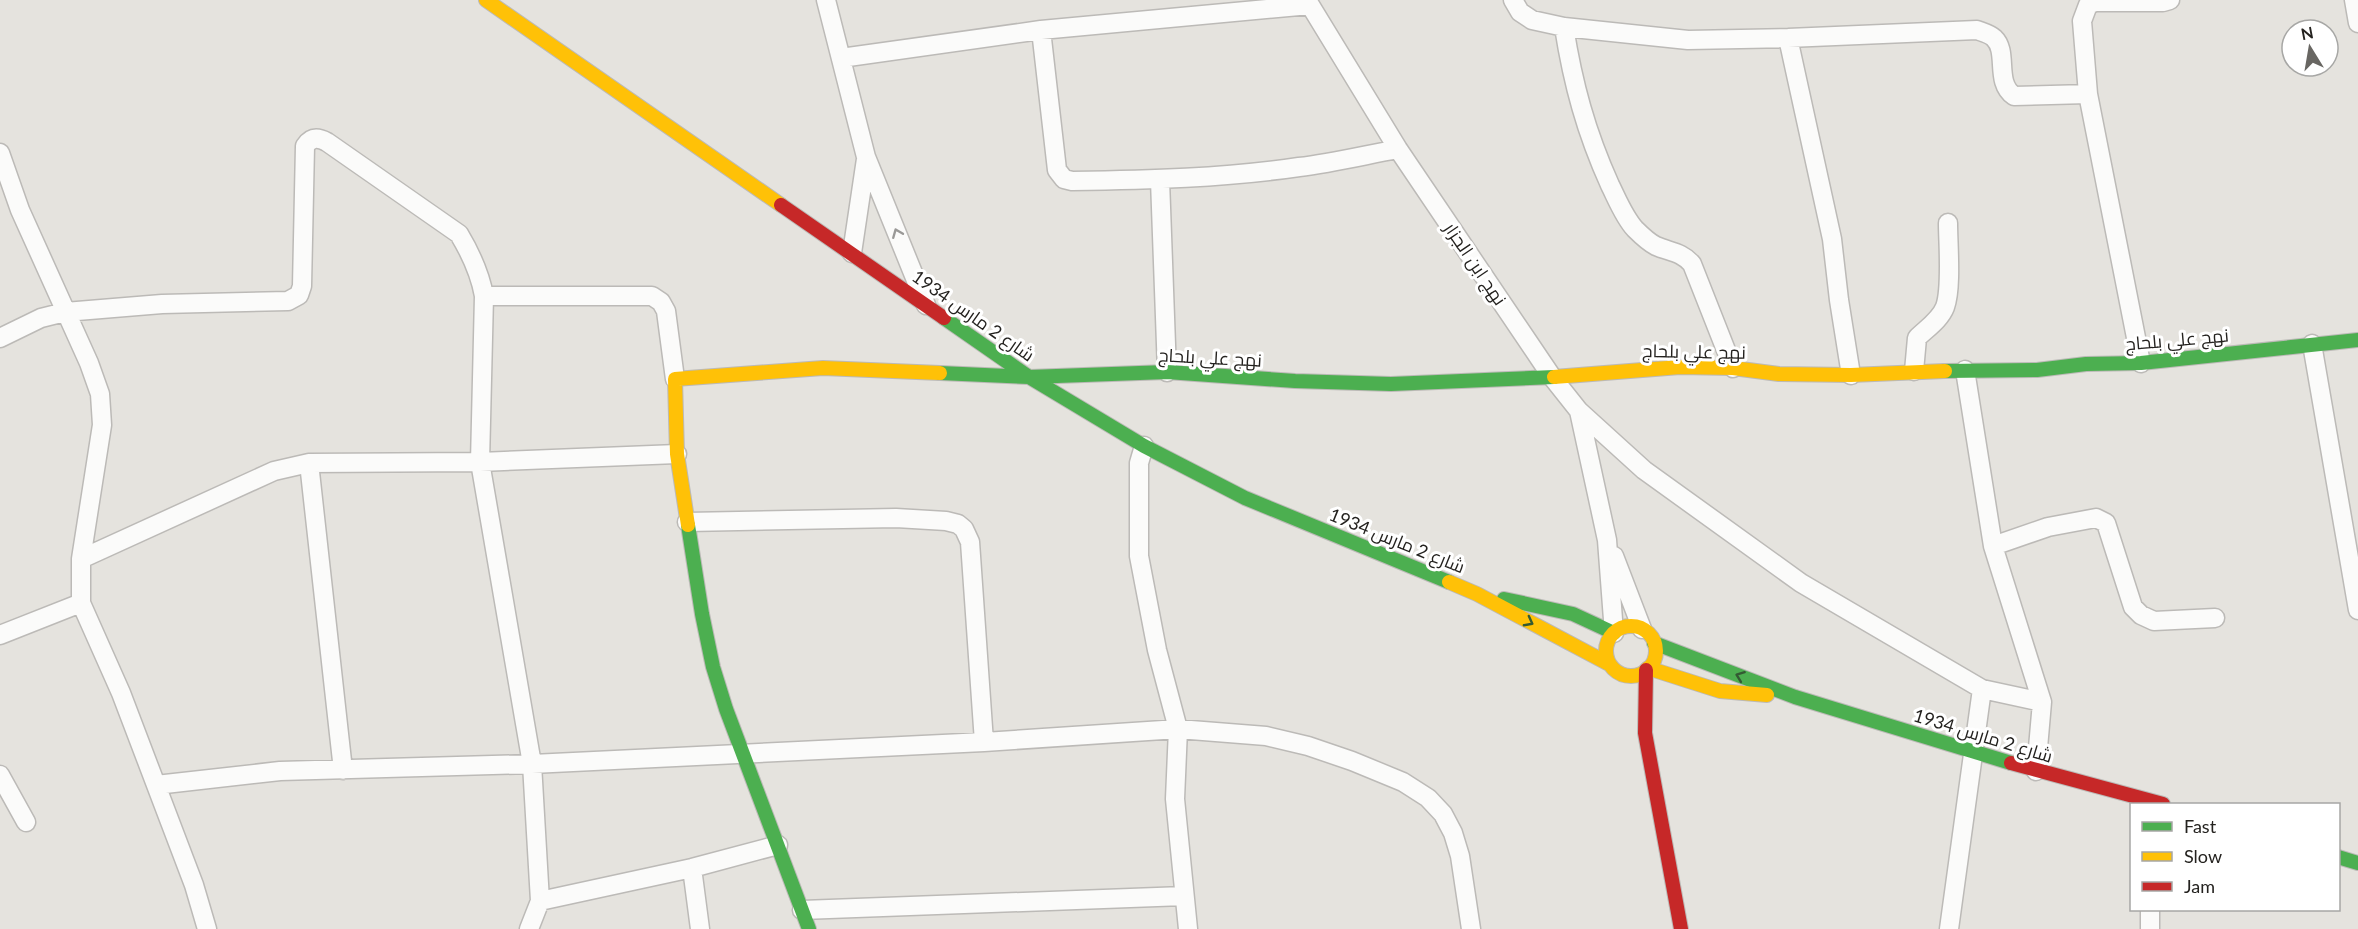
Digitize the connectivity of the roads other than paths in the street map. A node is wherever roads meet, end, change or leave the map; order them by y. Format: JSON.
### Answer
{"nodes":[{"id":1,"x":486,"y":0,"type":"edge"},
{"id":2,"x":826,"y":0,"type":"edge"},
{"id":3,"x":1513,"y":0,"type":"edge"},
{"id":4,"x":2170,"y":0,"type":"edge"},
{"id":5,"x":2354,"y":0,"type":"edge"},
{"id":6,"x":1309,"y":3,"type":"edge"},
{"id":7,"x":2358,"y":24,"type":"edge"},
{"id":8,"x":1564,"y":27,"type":"junction"},
{"id":9,"x":1041,"y":30,"type":"junction"},
{"id":10,"x":1788,"y":38,"type":"junction"},
{"id":11,"x":841,"y":58,"type":"junction"},
{"id":12,"x":2088,"y":94,"type":"junction"},
{"id":13,"x":1398,"y":149,"type":"junction"},
{"id":14,"x":0,"y":153,"type":"edge"},
{"id":15,"x":866,"y":158,"type":"junction"},
{"id":16,"x":1160,"y":180,"type":"junction"},
{"id":17,"x":1948,"y":223,"type":"dead end"},
{"id":18,"x":852,"y":253,"type":"junction"},
{"id":19,"x":484,"y":296,"type":"junction"},
{"id":20,"x":927,"y":307,"type":"junction"},
{"id":21,"x":65,"y":312,"type":"junction"},
{"id":22,"x":0,"y":338,"type":"edge"},
{"id":23,"x":2358,"y":340,"type":"edge"},
{"id":24,"x":2312,"y":344,"type":"junction"},
{"id":25,"x":2141,"y":363,"type":"junction"},
{"id":26,"x":1733,"y":368,"type":"junction"},
{"id":27,"x":1965,"y":370,"type":"junction"},
{"id":28,"x":1914,"y":371,"type":"junction"},
{"id":29,"x":1167,"y":372,"type":"junction"},
{"id":30,"x":1851,"y":375,"type":"junction"},
{"id":31,"x":1029,"y":377,"type":"junction"},
{"id":32,"x":1552,"y":377,"type":"junction"},
{"id":33,"x":675,"y":379,"type":"junction"},
{"id":34,"x":1579,"y":411,"type":"junction"},
{"id":35,"x":1144,"y":446,"type":"junction"},
{"id":36,"x":677,"y":454,"type":"junction"},
{"id":37,"x":480,"y":462,"type":"junction"},
{"id":38,"x":309,"y":464,"type":"junction"},
{"id":39,"x":687,"y":522,"type":"junction"},
{"id":40,"x":1607,"y":540,"type":"junction"},
{"id":41,"x":1993,"y":546,"type":"junction"},
{"id":42,"x":81,"y":559,"type":"junction"},
{"id":43,"x":1477,"y":594,"type":"junction"},
{"id":44,"x":81,"y":603,"type":"junction"},
{"id":45,"x":2358,"y":610,"type":"edge"},
{"id":46,"x":2215,"y":618,"type":"dead end"},
{"id":47,"x":1614,"y":633,"type":"junction"},
{"id":48,"x":0,"y":635,"type":"edge"},
{"id":49,"x":1648,"y":636,"type":"junction"},
{"id":50,"x":1614,"y":668,"type":"junction"},
{"id":51,"x":1647,"y":669,"type":"junction"},
{"id":52,"x":1982,"y":689,"type":"junction"},
{"id":53,"x":1795,"y":698,"type":"junction"},
{"id":54,"x":2042,"y":702,"type":"junction"},
{"id":55,"x":1178,"y":729,"type":"junction"},
{"id":56,"x":1645,"y":733,"type":"junction"},
{"id":57,"x":984,"y":742,"type":"junction"},
{"id":58,"x":743,"y":753,"type":"junction"},
{"id":59,"x":1973,"y":753,"type":"junction"},
{"id":60,"x":532,"y":764,"type":"junction"},
{"id":61,"x":343,"y":770,"type":"junction"},
{"id":62,"x":2036,"y":771,"type":"junction"},
{"id":63,"x":0,"y":775,"type":"edge"},
{"id":64,"x":156,"y":785,"type":"junction"},
{"id":65,"x":2153,"y":803,"type":"edge"},
{"id":66,"x":26,"y":822,"type":"dead end"},
{"id":67,"x":778,"y":845,"type":"junction"},
{"id":68,"x":2340,"y":858,"type":"edge"},
{"id":69,"x":2358,"y":863,"type":"edge"},
{"id":70,"x":692,"y":868,"type":"junction"},
{"id":71,"x":1184,"y":896,"type":"junction"},
{"id":72,"x":540,"y":901,"type":"junction"},
{"id":73,"x":802,"y":910,"type":"junction"},
{"id":74,"x":2150,"y":911,"type":"edge"},
{"id":75,"x":207,"y":929,"type":"edge"},
{"id":76,"x":529,"y":929,"type":"edge"},
{"id":77,"x":700,"y":929,"type":"edge"},
{"id":78,"x":809,"y":929,"type":"edge"},
{"id":79,"x":1188,"y":929,"type":"edge"},
{"id":80,"x":1471,"y":929,"type":"edge"},
{"id":81,"x":1682,"y":929,"type":"edge"},
{"id":82,"x":1949,"y":929,"type":"edge"},
{"id":83,"x":2150,"y":929,"type":"edge"}],
"edges":[{"from":1,"to":18,"type":"street","name":"شارع 2 مارس 1934"},
{"from":2,"to":11,"type":"street"},
{"from":3,"to":8,"type":"street"},
{"from":4,"to":12,"type":"street"},
{"from":5,"to":7,"type":"street"},
{"from":6,"to":9,"type":"street"},
{"from":6,"to":13,"type":"street","name":"نهج ابن الجزار"},
{"from":8,"to":10,"type":"street"},
{"from":8,"to":26,"type":"street"},
{"from":9,"to":11,"type":"street"},
{"from":9,"to":16,"type":"street"},
{"from":10,"to":12,"type":"street"},
{"from":10,"to":30,"type":"street"},
{"from":11,"to":15,"type":"street"},
{"from":12,"to":25,"type":"street"},
{"from":13,"to":16,"type":"street"},
{"from":13,"to":32,"type":"street","name":"نهج ابن الجزار"},
{"from":14,"to":21,"type":"street"},
{"from":15,"to":18,"type":"street"},
{"from":20,"to":15,"type":"street","one_way":true},
{"from":16,"to":29,"type":"street"},
{"from":17,"to":28,"type":"street"},
{"from":18,"to":20,"type":"street","name":"شارع 2 مارس 1934"},
{"from":19,"to":21,"type":"street"},
{"from":19,"to":33,"type":"street"},
{"from":19,"to":37,"type":"street"},
{"from":20,"to":31,"type":"street","name":"شارع 2 مارس 1934"},
{"from":21,"to":22,"type":"street"},
{"from":21,"to":42,"type":"street"},
{"from":23,"to":24,"type":"street","name":"نهج علي بلحاج"},
{"from":24,"to":25,"type":"street","name":"نهج علي بلحاج"},
{"from":24,"to":45,"type":"street"},
{"from":25,"to":27,"type":"street","name":"نهج علي بلحاج"},
{"from":26,"to":30,"type":"street","name":"نهج علي بلحاج"},
{"from":26,"to":32,"type":"street","name":"نهج علي بلحاج"},
{"from":27,"to":28,"type":"street","name":"نهج علي بلحاج"},
{"from":27,"to":41,"type":"street"},
{"from":28,"to":30,"type":"street","name":"نهج علي بلحاج"},
{"from":29,"to":31,"type":"street","name":"نهج علي بلحاج"},
{"from":29,"to":32,"type":"street","name":"نهج علي بلحاج"},
{"from":31,"to":33,"type":"street","name":"نهج علي بلحاج"},
{"from":31,"to":35,"type":"street","name":"شارع 2 مارس 1934"},
{"from":32,"to":34,"type":"street","name":"نهج ابن الجزار"},
{"from":33,"to":36,"type":"street"},
{"from":34,"to":40,"type":"street","name":"نهج ابن الجزار"},
{"from":34,"to":52,"type":"street"},
{"from":35,"to":43,"type":"street","name":"شارع 2 مارس 1934"},
{"from":35,"to":55,"type":"street"},
{"from":36,"to":37,"type":"street"},
{"from":36,"to":39,"type":"street"},
{"from":37,"to":38,"type":"street"},
{"from":37,"to":60,"type":"street"},
{"from":38,"to":42,"type":"street"},
{"from":38,"to":61,"type":"street"},
{"from":39,"to":57,"type":"street"},
{"from":39,"to":58,"type":"street"},
{"from":40,"to":47,"type":"street"},
{"from":40,"to":49,"type":"street"},
{"from":41,"to":46,"type":"street"},
{"from":41,"to":54,"type":"street"},
{"from":42,"to":44,"type":"street"},
{"from":43,"to":47,"type":"street","name":"شارع 2 مارس 1934"},
{"from":43,"to":50,"type":"street","name":"شارع 2 مارس 1934","one_way":true},
{"from":44,"to":48,"type":"street"},
{"from":44,"to":64,"type":"street"},
{"from":47,"to":49,"type":"street"},
{"from":47,"to":50,"type":"street"},
{"from":49,"to":51,"type":"street"},
{"from":53,"to":49,"type":"street","name":"شارع 2 مارس 1934","one_way":true},
{"from":50,"to":51,"type":"street"},
{"from":50,"to":56,"type":"street"},
{"from":51,"to":53,"type":"street","name":"شارع 2 مارس 1934"},
{"from":51,"to":56,"type":"street"},
{"from":52,"to":54,"type":"street"},
{"from":52,"to":59,"type":"street"},
{"from":53,"to":59,"type":"street","name":"شارع 2 مارس 1934"},
{"from":54,"to":62,"type":"street"},
{"from":55,"to":57,"type":"street"},
{"from":55,"to":71,"type":"street"},
{"from":55,"to":80,"type":"street"},
{"from":56,"to":81,"type":"street"},
{"from":57,"to":58,"type":"street"},
{"from":58,"to":60,"type":"street"},
{"from":58,"to":67,"type":"street"},
{"from":59,"to":62,"type":"street","name":"شارع 2 مارس 1934"},
{"from":59,"to":82,"type":"street"},
{"from":60,"to":61,"type":"street"},
{"from":60,"to":72,"type":"street"},
{"from":61,"to":64,"type":"street"},
{"from":62,"to":65,"type":"street","name":"شارع 2 مارس 1934"},
{"from":63,"to":66,"type":"street"},
{"from":64,"to":75,"type":"street"},
{"from":67,"to":70,"type":"street"},
{"from":67,"to":73,"type":"street"},
{"from":68,"to":69,"type":"street"},
{"from":70,"to":72,"type":"street"},
{"from":70,"to":77,"type":"street"},
{"from":71,"to":73,"type":"street"},
{"from":71,"to":79,"type":"street"},
{"from":72,"to":76,"type":"street"},
{"from":73,"to":78,"type":"street"},
{"from":74,"to":83,"type":"street"}]}
